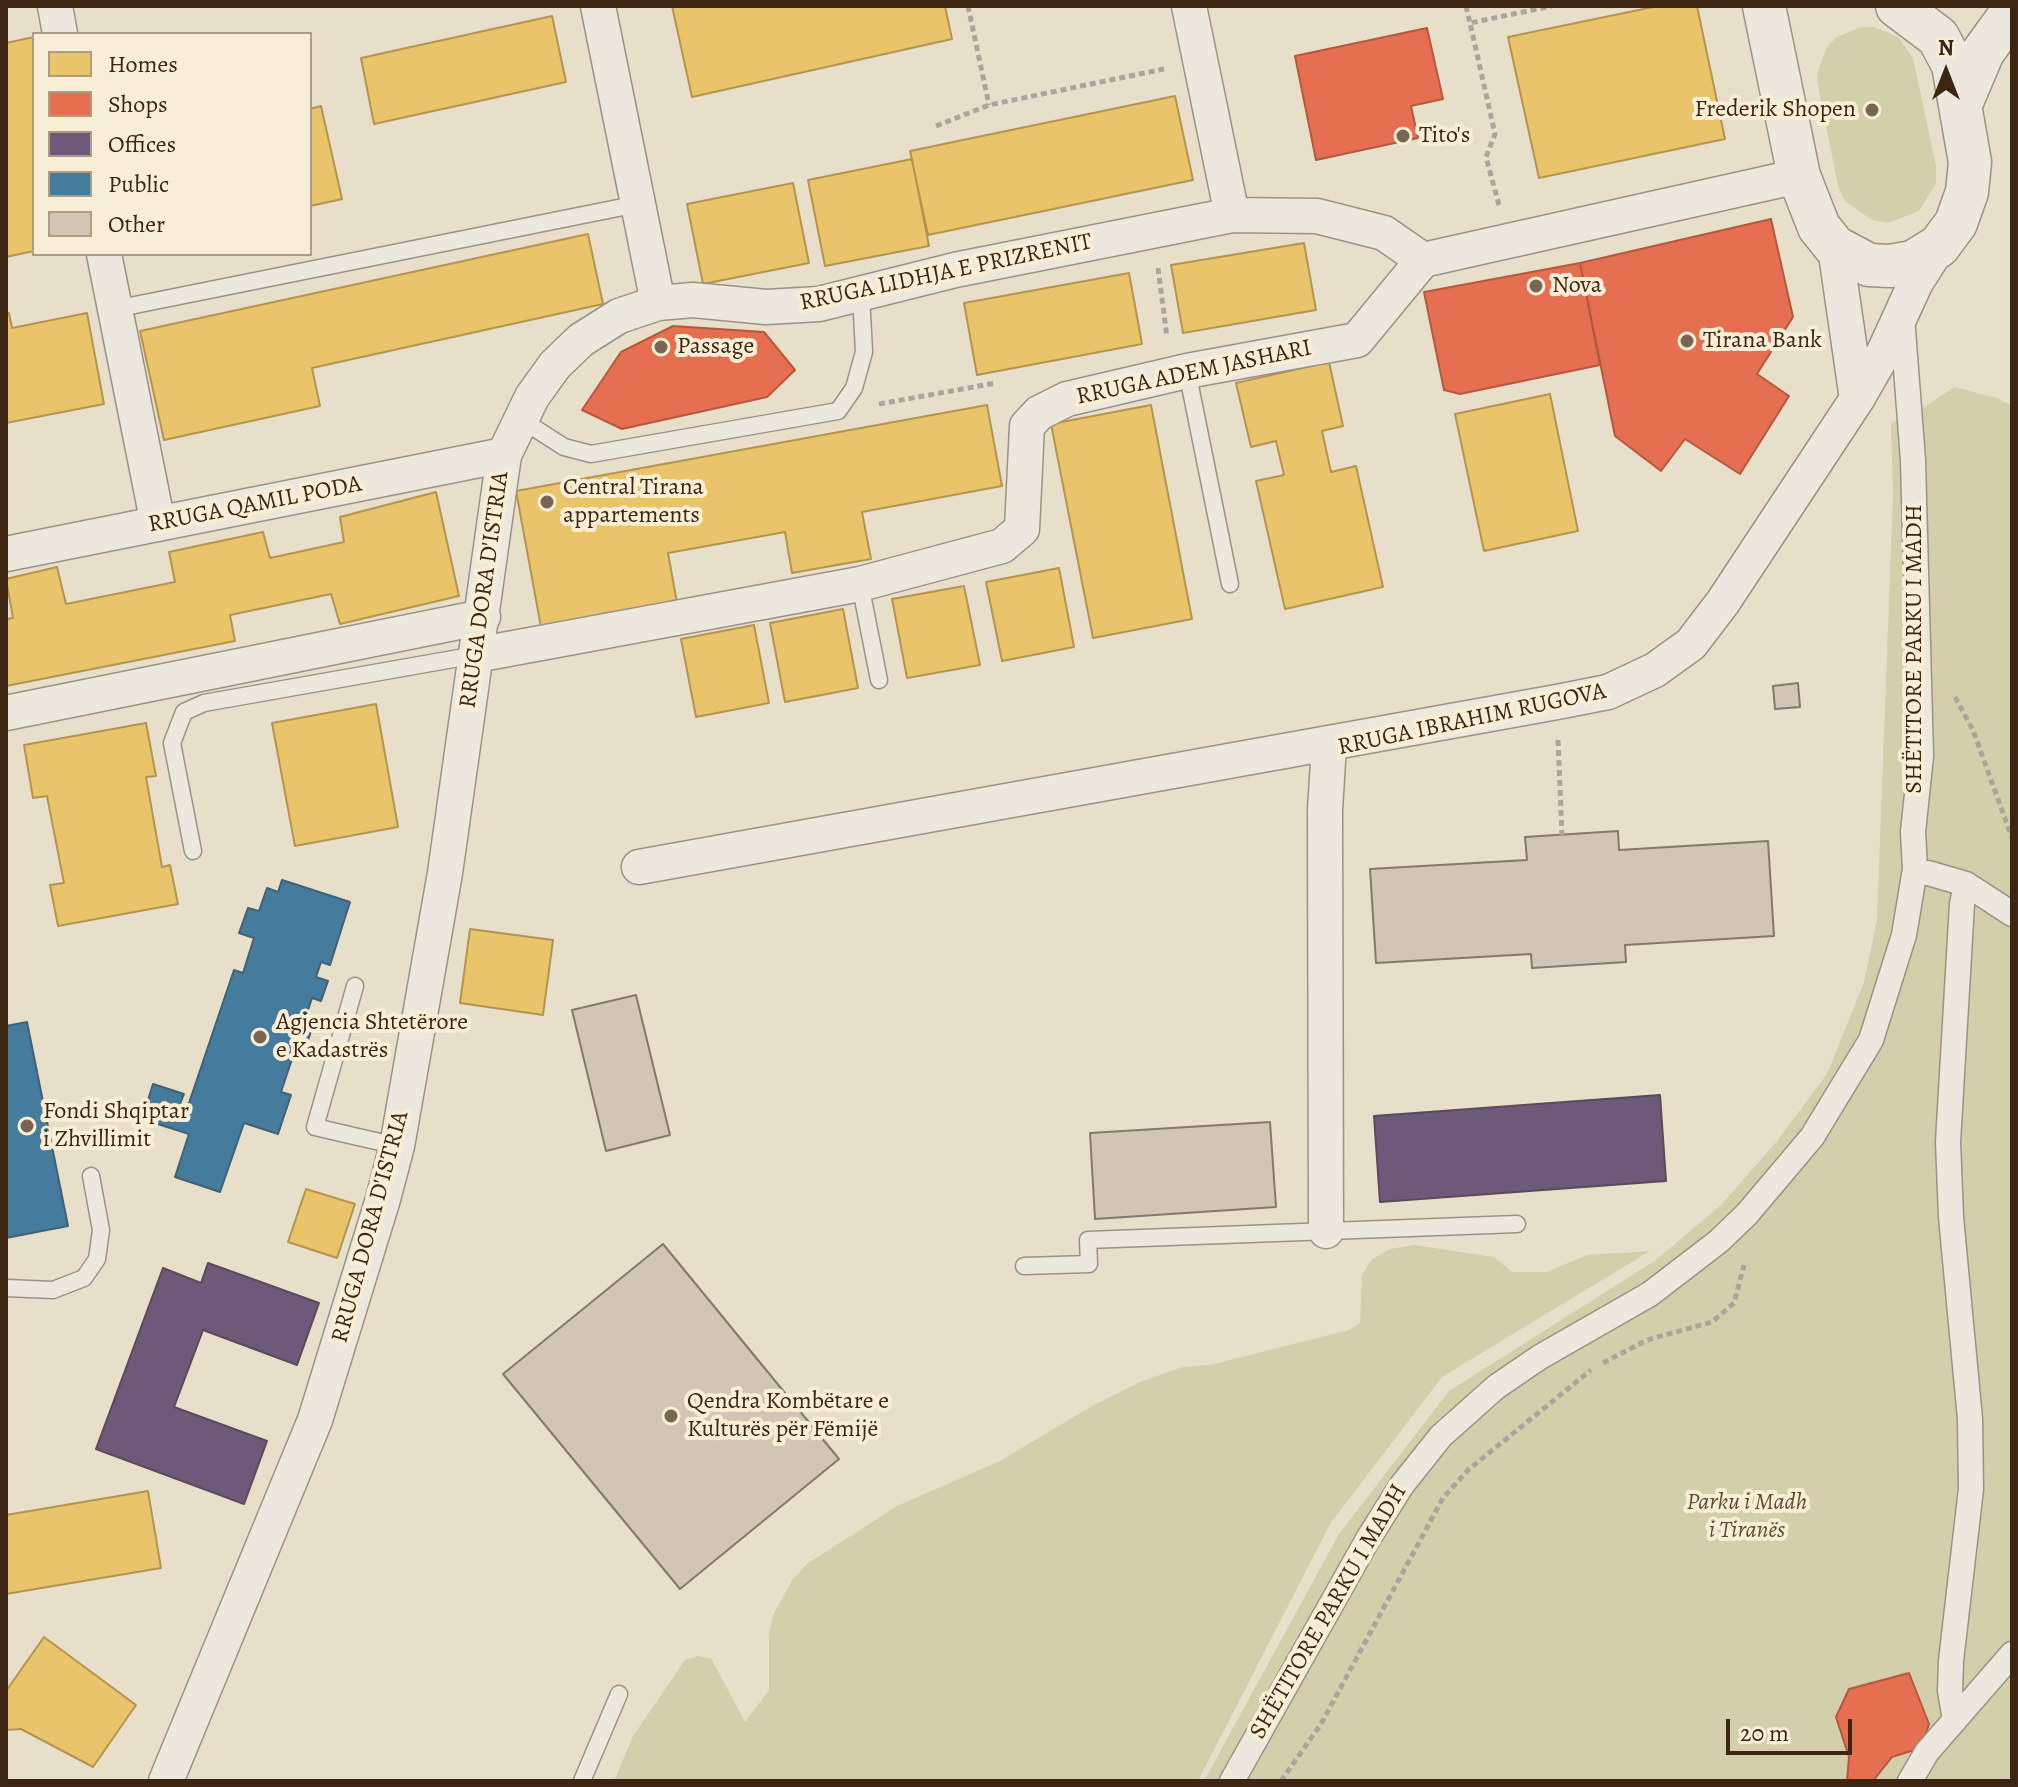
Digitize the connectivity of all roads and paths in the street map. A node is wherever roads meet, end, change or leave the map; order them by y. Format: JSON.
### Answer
{"nodes":[{"id":1,"x":55,"y":6,"type":"edge"},
{"id":2,"x":598,"y":6,"type":"edge"},
{"id":3,"x":968,"y":6,"type":"edge"},
{"id":4,"x":1189,"y":6,"type":"edge"},
{"id":5,"x":1466,"y":6,"type":"edge"},
{"id":6,"x":1552,"y":6,"type":"edge"},
{"id":7,"x":1897,"y":6,"type":"edge"},
{"id":8,"x":1777,"y":8,"type":"edge"},
{"id":9,"x":2012,"y":12,"type":"edge"},
{"id":10,"x":1470,"y":23,"type":"junction"},
{"id":11,"x":60,"y":32,"type":"edge"},
{"id":12,"x":1200,"y":61,"type":"junction"},
{"id":13,"x":1961,"y":104,"type":"junction"},
{"id":14,"x":989,"y":105,"type":"junction"},
{"id":15,"x":936,"y":126,"type":"dead end"},
{"id":16,"x":1799,"y":176,"type":"junction"},
{"id":17,"x":638,"y":204,"type":"junction"},
{"id":18,"x":1232,"y":215,"type":"junction"},
{"id":19,"x":1508,"y":241,"type":"junction"},
{"id":20,"x":1939,"y":246,"type":"junction"},
{"id":21,"x":1835,"y":247,"type":"junction"},
{"id":22,"x":104,"y":256,"type":"edge"},
{"id":23,"x":1423,"y":260,"type":"junction"},
{"id":24,"x":1159,"y":270,"type":"dead end"},
{"id":25,"x":861,"y":295,"type":"junction"},
{"id":26,"x":658,"y":303,"type":"junction"},
{"id":27,"x":115,"y":309,"type":"junction"},
{"id":28,"x":1901,"y":310,"type":"junction"},
{"id":29,"x":1178,"y":360,"type":"junction"},
{"id":30,"x":996,"y":383,"type":"dead end"},
{"id":31,"x":1857,"y":399,"type":"junction"},
{"id":32,"x":838,"y":411,"type":"junction"},
{"id":33,"x":522,"y":420,"type":"junction"},
{"id":34,"x":504,"y":455,"type":"junction"},
{"id":35,"x":158,"y":524,"type":"junction"},
{"id":36,"x":6,"y":554,"type":"edge"},
{"id":37,"x":860,"y":584,"type":"junction"},
{"id":38,"x":1230,"y":584,"type":"dead end"},
{"id":39,"x":483,"y":617,"type":"junction"},
{"id":40,"x":1918,"y":646,"type":"junction"},
{"id":41,"x":476,"y":655,"type":"junction"},
{"id":42,"x":879,"y":680,"type":"dead end"},
{"id":43,"x":6,"y":713,"type":"edge"},
{"id":44,"x":1558,"y":740,"type":"dead end"},
{"id":45,"x":1329,"y":746,"type":"junction"},
{"id":46,"x":1562,"y":835,"type":"dead end"},
{"id":47,"x":2012,"y":838,"type":"edge"},
{"id":48,"x":193,"y":851,"type":"dead end"},
{"id":49,"x":639,"y":867,"type":"dead end"},
{"id":50,"x":1928,"y":873,"type":"dead end"},
{"id":51,"x":1966,"y":884,"type":"junction"},
{"id":52,"x":2012,"y":914,"type":"edge"},
{"id":53,"x":355,"y":986,"type":"dead end"},
{"id":54,"x":397,"y":1146,"type":"junction"},
{"id":55,"x":91,"y":1176,"type":"dead end"},
{"id":56,"x":1747,"y":1214,"type":"junction"},
{"id":57,"x":1517,"y":1224,"type":"dead end"},
{"id":58,"x":1326,"y":1231,"type":"junction"},
{"id":59,"x":1024,"y":1266,"type":"dead end"},
{"id":60,"x":6,"y":1288,"type":"edge"},
{"id":61,"x":2012,"y":1654,"type":"edge"},
{"id":62,"x":619,"y":1694,"type":"dead end"},
{"id":63,"x":1955,"y":1720,"type":"junction"},
{"id":64,"x":166,"y":1781,"type":"edge"},
{"id":65,"x":582,"y":1781,"type":"edge"},
{"id":66,"x":1232,"y":1781,"type":"edge"},
{"id":67,"x":1281,"y":1781,"type":"edge"},
{"id":68,"x":1910,"y":1781,"type":"edge"}],
"edges":[{"from":1,"to":11,"type":"street"},
{"from":2,"to":17,"type":"street"},
{"from":3,"to":14,"type":"path"},
{"from":4,"to":12,"type":"street"},
{"from":5,"to":10,"type":"path"},
{"from":6,"to":10,"type":"path"},
{"from":7,"to":13,"type":"street"},
{"from":8,"to":16,"type":"street"},
{"from":9,"to":13,"type":"street"},
{"from":10,"to":19,"type":"path"},
{"from":12,"to":14,"type":"path"},
{"from":12,"to":18,"type":"street"},
{"from":13,"to":20,"type":"street"},
{"from":14,"to":15,"type":"path"},
{"from":16,"to":19,"type":"street"},
{"from":16,"to":21,"type":"street"},
{"from":17,"to":26,"type":"street"},
{"from":17,"to":27,"type":"lane"},
{"from":18,"to":23,"type":"street","name":"RRUGA LIDHJA E PRIZRENIT"},
{"from":18,"to":25,"type":"street","name":"RRUGA LIDHJA E PRIZRENIT"},
{"from":19,"to":23,"type":"street"},
{"from":20,"to":21,"type":"street"},
{"from":20,"to":28,"type":"street","name":"RRUGA IBRAHIM RUGOVA"},
{"from":21,"to":31,"type":"street"},
{"from":22,"to":27,"type":"street"},
{"from":23,"to":29,"type":"street","name":"RRUGA ADEM JASHARI"},
{"from":24,"to":29,"type":"path"},
{"from":25,"to":26,"type":"street","name":"RRUGA LIDHJA E PRIZRENIT"},
{"from":25,"to":32,"type":"lane"},
{"from":26,"to":33,"type":"street","name":"RRUGA LIDHJA E PRIZRENIT"},
{"from":27,"to":35,"type":"street"},
{"from":28,"to":31,"type":"street","name":"RRUGA IBRAHIM RUGOVA"},
{"from":28,"to":40,"type":"street","name":"SHËTITORE PARKU I MADH"},
{"from":29,"to":37,"type":"street","name":"RRUGA ADEM JASHARI"},
{"from":29,"to":38,"type":"lane"},
{"from":30,"to":32,"type":"path"},
{"from":31,"to":45,"type":"street","name":"RRUGA IBRAHIM RUGOVA"},
{"from":32,"to":33,"type":"lane"},
{"from":33,"to":34,"type":"street","name":"RRUGA DORA D'ISTRIA"},
{"from":34,"to":35,"type":"street","name":"RRUGA QAMIL PODA"},
{"from":34,"to":39,"type":"street","name":"RRUGA DORA D'ISTRIA"},
{"from":35,"to":36,"type":"street","name":"RRUGA QAMIL PODA"},
{"from":37,"to":41,"type":"street","name":"RRUGA ADEM JASHARI"},
{"from":37,"to":42,"type":"lane"},
{"from":39,"to":41,"type":"street","name":"RRUGA DORA D'ISTRIA"},
{"from":39,"to":43,"type":"street"},
{"from":40,"to":47,"type":"path"},
{"from":40,"to":56,"type":"street","name":"SHËTITORE PARKU I MADH"},
{"from":41,"to":48,"type":"lane"},
{"from":41,"to":54,"type":"street","name":"RRUGA DORA D'ISTRIA"},
{"from":44,"to":46,"type":"path"},
{"from":45,"to":49,"type":"street"},
{"from":45,"to":58,"type":"street","name":"RRUGA IBRAHIM RUGOVA"},
{"from":50,"to":51,"type":"street"},
{"from":51,"to":52,"type":"street"},
{"from":51,"to":63,"type":"street"},
{"from":53,"to":54,"type":"lane"},
{"from":54,"to":64,"type":"street","name":"RRUGA DORA D'ISTRIA"},
{"from":55,"to":60,"type":"lane"},
{"from":56,"to":66,"type":"street","name":"SHËTITORE PARKU I MADH"},
{"from":56,"to":67,"type":"path"},
{"from":57,"to":58,"type":"lane"},
{"from":58,"to":59,"type":"lane"},
{"from":61,"to":63,"type":"street"},
{"from":62,"to":65,"type":"lane"},
{"from":63,"to":68,"type":"street"}]}
